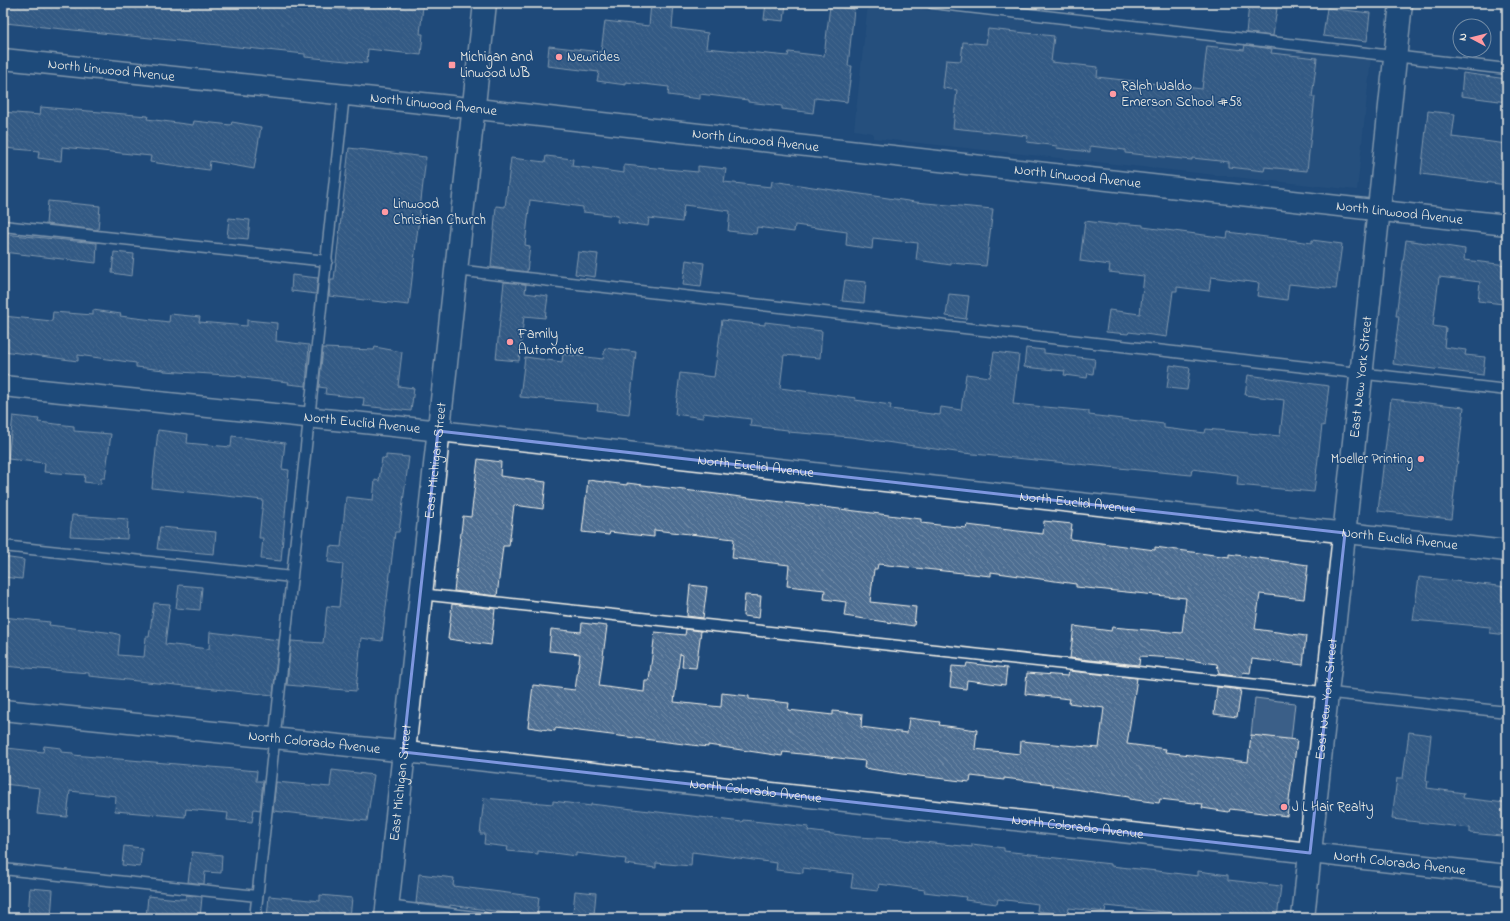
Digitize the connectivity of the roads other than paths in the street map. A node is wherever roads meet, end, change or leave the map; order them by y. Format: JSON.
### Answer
{"nodes":[{"id":1,"x":485,"y":3,"type":"edge"},
{"id":2,"x":932,"y":3,"type":"edge"},
{"id":3,"x":1401,"y":3,"type":"edge"},
{"id":4,"x":1395,"y":57,"type":"junction"},
{"id":5,"x":3,"y":59,"type":"edge"},
{"id":6,"x":1507,"y":69,"type":"edge"},
{"id":7,"x":344,"y":95,"type":"junction"},
{"id":8,"x":473,"y":109,"type":"junction"},
{"id":9,"x":1379,"y":211,"type":"junction"},
{"id":10,"x":1507,"y":225,"type":"edge"},
{"id":11,"x":3,"y":226,"type":"edge"},
{"id":12,"x":326,"y":261,"type":"junction"},
{"id":13,"x":456,"y":270,"type":"junction"},
{"id":14,"x":1362,"y":374,"type":"junction"},
{"id":15,"x":3,"y":386,"type":"edge"},
{"id":16,"x":1507,"y":390,"type":"edge"},
{"id":17,"x":309,"y":418,"type":"junction"},
{"id":18,"x":438,"y":431,"type":"junction"},
{"id":19,"x":1345,"y":533,"type":"junction"},
{"id":20,"x":3,"y":546,"type":"edge"},
{"id":21,"x":1507,"y":551,"type":"edge"},
{"id":22,"x":292,"y":577,"type":"junction"},
{"id":23,"x":420,"y":594,"type":"junction"},
{"id":24,"x":1328,"y":692,"type":"junction"},
{"id":25,"x":3,"y":710,"type":"edge"},
{"id":26,"x":1507,"y":712,"type":"edge"},
{"id":27,"x":274,"y":738,"type":"junction"},
{"id":28,"x":403,"y":752,"type":"junction"},
{"id":29,"x":1310,"y":853,"type":"junction"},
{"id":30,"x":3,"y":869,"type":"edge"},
{"id":31,"x":1507,"y":875,"type":"edge"},
{"id":32,"x":257,"y":896,"type":"junction"},
{"id":33,"x":386,"y":912,"type":"edge"},
{"id":34,"x":255,"y":918,"type":"edge"},
{"id":35,"x":484,"y":918,"type":"edge"},
{"id":36,"x":1303,"y":918,"type":"edge"}],
"edges":[{"from":1,"to":8,"type":"main road","name":"East Michigan Street"},
{"from":2,"to":4,"type":"lane"},
{"from":3,"to":4,"type":"main road","name":"East New York Street"},
{"from":4,"to":6,"type":"lane"},
{"from":4,"to":9,"type":"main road","name":"East New York Street"},
{"from":5,"to":7,"type":"street","name":"North Linwood Avenue"},
{"from":7,"to":8,"type":"street","name":"North Linwood Avenue"},
{"from":7,"to":12,"type":"lane"},
{"from":8,"to":9,"type":"street","name":"North Linwood Avenue"},
{"from":8,"to":13,"type":"main road","name":"East Michigan Street"},
{"from":9,"to":10,"type":"street","name":"North Linwood Avenue"},
{"from":9,"to":14,"type":"main road","name":"East New York Street"},
{"from":11,"to":12,"type":"lane"},
{"from":12,"to":17,"type":"lane"},
{"from":13,"to":14,"type":"lane"},
{"from":13,"to":18,"type":"main road","name":"East Michigan Street"},
{"from":14,"to":16,"type":"lane"},
{"from":14,"to":19,"type":"main road","name":"East New York Street"},
{"from":15,"to":17,"type":"street","name":"North Euclid Avenue"},
{"from":17,"to":18,"type":"street","name":"North Euclid Avenue"},
{"from":17,"to":22,"type":"lane"},
{"from":18,"to":19,"type":"street","name":"North Euclid Avenue"},
{"from":18,"to":23,"type":"main road","name":"East Michigan Street"},
{"from":19,"to":21,"type":"street","name":"North Euclid Avenue"},
{"from":19,"to":24,"type":"main road","name":"East New York Street"},
{"from":20,"to":22,"type":"lane"},
{"from":22,"to":27,"type":"lane"},
{"from":23,"to":24,"type":"lane"},
{"from":23,"to":28,"type":"main road","name":"East Michigan Street"},
{"from":24,"to":26,"type":"lane"},
{"from":24,"to":29,"type":"main road","name":"East New York Street"},
{"from":25,"to":27,"type":"street","name":"North Colorado Avenue"},
{"from":27,"to":28,"type":"street","name":"North Colorado Avenue"},
{"from":27,"to":32,"type":"lane"},
{"from":28,"to":29,"type":"street","name":"North Colorado Avenue"},
{"from":28,"to":33,"type":"main road","name":"East Michigan Street"},
{"from":29,"to":31,"type":"street","name":"North Colorado Avenue"},
{"from":29,"to":36,"type":"main road","name":"East New York Street"},
{"from":30,"to":32,"type":"lane"},
{"from":32,"to":34,"type":"lane"},
{"from":33,"to":35,"type":"lane"}]}
